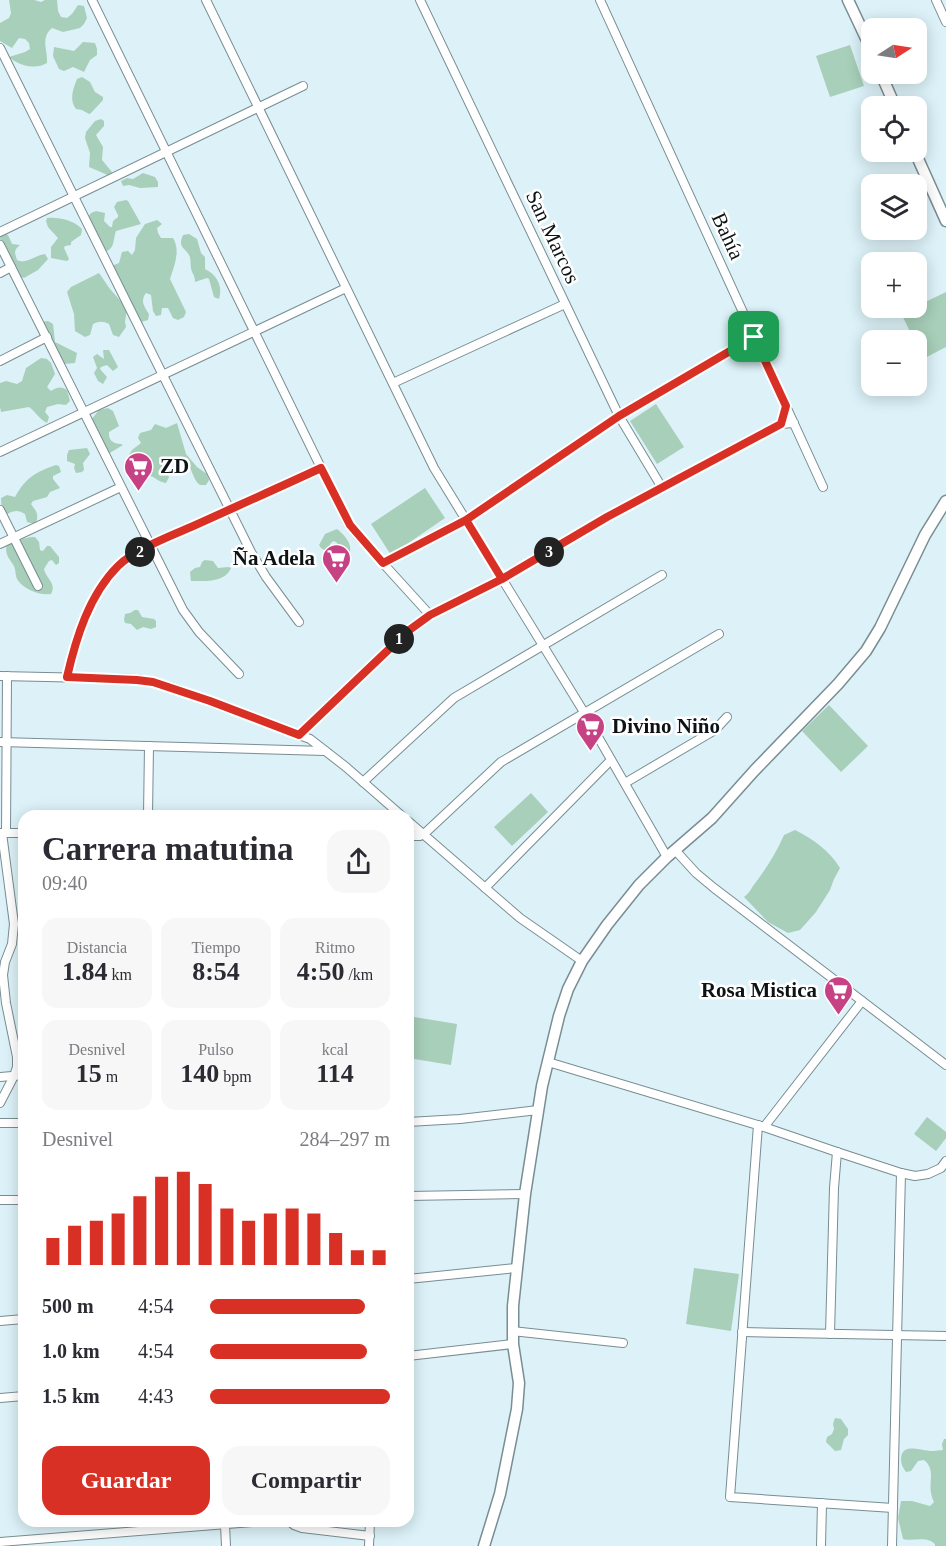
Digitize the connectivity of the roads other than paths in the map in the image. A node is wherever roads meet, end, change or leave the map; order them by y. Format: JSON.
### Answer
{"nodes":[{"id":1,"x":92,"y":0,"type":"edge"},
{"id":2,"x":206,"y":0,"type":"edge"},
{"id":3,"x":420,"y":0,"type":"edge"},
{"id":4,"x":600,"y":0,"type":"edge"},
{"id":5,"x":848,"y":0,"type":"edge"},
{"id":6,"x":936,"y":0,"type":"edge"},
{"id":7,"x":946,"y":22,"type":"edge"},
{"id":8,"x":861,"y":28,"type":"edge"},
{"id":9,"x":0,"y":48,"type":"edge"},
{"id":10,"x":303,"y":86,"type":"dead end"},
{"id":11,"x":258,"y":108,"type":"junction"},
{"id":12,"x":167,"y":152,"type":"junction"},
{"id":13,"x":919,"y":162,"type":"edge"},
{"id":14,"x":74,"y":197,"type":"junction"},
{"id":15,"x":946,"y":221,"type":"edge"},
{"id":16,"x":0,"y":232,"type":"edge"},
{"id":17,"x":0,"y":245,"type":"edge"},
{"id":18,"x":11,"y":267,"type":"junction"},
{"id":19,"x":0,"y":273,"type":"edge"},
{"id":20,"x":346,"y":288,"type":"junction"},
{"id":21,"x":565,"y":304,"type":"junction"},
{"id":22,"x":254,"y":331,"type":"junction"},
{"id":23,"x":46,"y":337,"type":"junction"},
{"id":24,"x":754,"y":337,"type":"junction"},
{"id":25,"x":0,"y":362,"type":"edge"},
{"id":26,"x":162,"y":375,"type":"junction"},
{"id":27,"x":393,"y":383,"type":"junction"},
{"id":28,"x":786,"y":406,"type":"junction"},
{"id":29,"x":84,"y":412,"type":"junction"},
{"id":30,"x":619,"y":416,"type":"junction"},
{"id":31,"x":794,"y":423,"type":"junction"},
{"id":32,"x":781,"y":424,"type":"junction"},
{"id":33,"x":0,"y":452,"type":"edge"},
{"id":34,"x":321,"y":468,"type":"junction"},
{"id":35,"x":661,"y":486,"type":"junction"},
{"id":36,"x":121,"y":487,"type":"junction"},
{"id":37,"x":823,"y":487,"type":"dead end"},
{"id":38,"x":946,"y":501,"type":"edge"},
{"id":39,"x":0,"y":510,"type":"edge"},
{"id":40,"x":229,"y":510,"type":"junction"},
{"id":41,"x":466,"y":520,"type":"junction"},
{"id":42,"x":14,"y":537,"type":"junction"},
{"id":43,"x":0,"y":544,"type":"edge"},
{"id":44,"x":150,"y":546,"type":"junction"},
{"id":45,"x":383,"y":563,"type":"junction"},
{"id":46,"x":662,"y":575,"type":"dead end"},
{"id":47,"x":502,"y":579,"type":"junction"},
{"id":48,"x":38,"y":586,"type":"dead end"},
{"id":49,"x":430,"y":615,"type":"junction"},
{"id":50,"x":299,"y":622,"type":"dead end"},
{"id":51,"x":719,"y":634,"type":"dead end"},
{"id":52,"x":543,"y":646,"type":"junction"},
{"id":53,"x":239,"y":674,"type":"dead end"},
{"id":54,"x":3,"y":676,"type":"edge"},
{"id":55,"x":67,"y":677,"type":"junction"},
{"id":56,"x":584,"y":713,"type":"junction"},
{"id":57,"x":727,"y":717,"type":"dead end"},
{"id":58,"x":299,"y":735,"type":"junction"},
{"id":59,"x":4,"y":742,"type":"edge"},
{"id":60,"x":149,"y":746,"type":"junction"},
{"id":61,"x":325,"y":751,"type":"junction"},
{"id":62,"x":611,"y":760,"type":"junction"},
{"id":63,"x":363,"y":782,"type":"junction"},
{"id":64,"x":624,"y":783,"type":"junction"},
{"id":65,"x":148,"y":810,"type":"edge"},
{"id":66,"x":395,"y":810,"type":"edge"},
{"id":67,"x":414,"y":826,"type":"edge"},
{"id":68,"x":3,"y":833,"type":"edge"},
{"id":69,"x":424,"y":834,"type":"junction"},
{"id":70,"x":414,"y":836,"type":"edge"},
{"id":71,"x":671,"y":854,"type":"junction"},
{"id":72,"x":486,"y":888,"type":"junction"},
{"id":73,"x":582,"y":961,"type":"junction"},
{"id":74,"x":862,"y":1001,"type":"junction"},
{"id":75,"x":548,"y":1062,"type":"junction"},
{"id":76,"x":946,"y":1065,"type":"edge"},
{"id":77,"x":14,"y":1076,"type":"junction"},
{"id":78,"x":18,"y":1076,"type":"edge"},
{"id":79,"x":0,"y":1077,"type":"edge"},
{"id":80,"x":0,"y":1103,"type":"edge"},
{"id":81,"x":538,"y":1110,"type":"junction"},
{"id":82,"x":414,"y":1122,"type":"edge"},
{"id":83,"x":0,"y":1123,"type":"edge"},
{"id":84,"x":18,"y":1123,"type":"edge"},
{"id":85,"x":761,"y":1126,"type":"junction"},
{"id":86,"x":837,"y":1152,"type":"junction"},
{"id":87,"x":946,"y":1161,"type":"edge"},
{"id":88,"x":901,"y":1173,"type":"junction"},
{"id":89,"x":525,"y":1194,"type":"junction"},
{"id":90,"x":414,"y":1196,"type":"edge"},
{"id":91,"x":0,"y":1200,"type":"edge"},
{"id":92,"x":18,"y":1200,"type":"edge"},
{"id":93,"x":516,"y":1268,"type":"junction"},
{"id":94,"x":414,"y":1278,"type":"edge"},
{"id":95,"x":18,"y":1320,"type":"edge"},
{"id":96,"x":0,"y":1321,"type":"edge"},
{"id":97,"x":512,"y":1331,"type":"junction"},
{"id":98,"x":742,"y":1332,"type":"junction"},
{"id":99,"x":830,"y":1334,"type":"junction"},
{"id":100,"x":897,"y":1336,"type":"junction"},
{"id":101,"x":946,"y":1336,"type":"edge"},
{"id":102,"x":622,"y":1343,"type":"dead end"},
{"id":103,"x":513,"y":1344,"type":"junction"},
{"id":104,"x":414,"y":1355,"type":"edge"},
{"id":105,"x":18,"y":1396,"type":"edge"},
{"id":106,"x":0,"y":1398,"type":"edge"},
{"id":107,"x":822,"y":1503,"type":"junction"},
{"id":108,"x":893,"y":1508,"type":"junction"},
{"id":109,"x":189,"y":1527,"type":"edge"},
{"id":110,"x":227,"y":1527,"type":"edge"},
{"id":111,"x":299,"y":1527,"type":"edge"},
{"id":112,"x":370,"y":1527,"type":"edge"},
{"id":113,"x":370,"y":1536,"type":"junction"},
{"id":114,"x":0,"y":1542,"type":"edge"},
{"id":115,"x":226,"y":1546,"type":"edge"},
{"id":116,"x":369,"y":1546,"type":"edge"},
{"id":117,"x":484,"y":1546,"type":"edge"},
{"id":118,"x":821,"y":1546,"type":"edge"},
{"id":119,"x":892,"y":1546,"type":"edge"}],
"edges":[{"from":1,"to":12,"type":"street"},
{"from":2,"to":11,"type":"street"},
{"from":3,"to":21,"type":"street","name":"San Marcos"},
{"from":4,"to":24,"type":"street","name":"Bahía"},
{"from":5,"to":8,"type":"street"},
{"from":6,"to":7,"type":"street"},
{"from":9,"to":14,"type":"street"},
{"from":10,"to":11,"type":"street"},
{"from":11,"to":12,"type":"street"},
{"from":11,"to":20,"type":"street"},
{"from":12,"to":14,"type":"street"},
{"from":12,"to":22,"type":"street"},
{"from":13,"to":15,"type":"street"},
{"from":14,"to":16,"type":"street"},
{"from":14,"to":26,"type":"street"},
{"from":17,"to":18,"type":"street"},
{"from":18,"to":19,"type":"street"},
{"from":18,"to":23,"type":"street"},
{"from":20,"to":22,"type":"street"},
{"from":20,"to":27,"type":"street"},
{"from":21,"to":27,"type":"street"},
{"from":21,"to":30,"type":"street","name":"San Marcos"},
{"from":22,"to":26,"type":"street"},
{"from":22,"to":34,"type":"street"},
{"from":23,"to":25,"type":"street"},
{"from":23,"to":29,"type":"street"},
{"from":24,"to":28,"type":"street","name":"Bahía"},
{"from":24,"to":30,"type":"street"},
{"from":26,"to":29,"type":"street"},
{"from":26,"to":40,"type":"street"},
{"from":27,"to":41,"type":"street"},
{"from":28,"to":31,"type":"street","name":"Bahía"},
{"from":28,"to":32,"type":"street"},
{"from":29,"to":33,"type":"street"},
{"from":29,"to":36,"type":"street"},
{"from":30,"to":35,"type":"street","name":"San Marcos"},
{"from":30,"to":41,"type":"street"},
{"from":31,"to":32,"type":"street"},
{"from":31,"to":37,"type":"street","name":"Bahía"},
{"from":32,"to":35,"type":"street"},
{"from":34,"to":40,"type":"street"},
{"from":34,"to":45,"type":"street"},
{"from":35,"to":47,"type":"street"},
{"from":36,"to":42,"type":"street"},
{"from":36,"to":44,"type":"street"},
{"from":38,"to":71,"type":"street"},
{"from":39,"to":42,"type":"street"},
{"from":40,"to":44,"type":"street"},
{"from":40,"to":50,"type":"street"},
{"from":41,"to":45,"type":"street"},
{"from":41,"to":47,"type":"street"},
{"from":42,"to":43,"type":"street"},
{"from":42,"to":48,"type":"street"},
{"from":44,"to":53,"type":"street"},
{"from":44,"to":55,"type":"street"},
{"from":45,"to":49,"type":"street"},
{"from":46,"to":52,"type":"street"},
{"from":47,"to":49,"type":"street"},
{"from":47,"to":52,"type":"street"},
{"from":49,"to":58,"type":"street"},
{"from":51,"to":56,"type":"street"},
{"from":52,"to":56,"type":"street"},
{"from":52,"to":63,"type":"street"},
{"from":54,"to":55,"type":"street"},
{"from":54,"to":59,"type":"street"},
{"from":55,"to":58,"type":"street"},
{"from":56,"to":62,"type":"street"},
{"from":56,"to":69,"type":"street"},
{"from":57,"to":64,"type":"street"},
{"from":58,"to":61,"type":"street"},
{"from":59,"to":60,"type":"street"},
{"from":59,"to":68,"type":"street"},
{"from":60,"to":61,"type":"street"},
{"from":60,"to":65,"type":"street"},
{"from":61,"to":63,"type":"street"},
{"from":62,"to":64,"type":"street"},
{"from":62,"to":72,"type":"street"},
{"from":63,"to":66,"type":"street"},
{"from":64,"to":71,"type":"street"},
{"from":67,"to":69,"type":"street"},
{"from":68,"to":77,"type":"street"},
{"from":69,"to":70,"type":"street"},
{"from":69,"to":72,"type":"street"},
{"from":71,"to":73,"type":"street"},
{"from":71,"to":74,"type":"street"},
{"from":72,"to":73,"type":"street"},
{"from":73,"to":75,"type":"street"},
{"from":74,"to":76,"type":"street"},
{"from":74,"to":85,"type":"street"},
{"from":75,"to":81,"type":"street"},
{"from":75,"to":85,"type":"street"},
{"from":77,"to":78,"type":"street"},
{"from":77,"to":79,"type":"street"},
{"from":77,"to":80,"type":"street"},
{"from":81,"to":82,"type":"street"},
{"from":81,"to":89,"type":"street"},
{"from":83,"to":84,"type":"street"},
{"from":85,"to":86,"type":"street"},
{"from":85,"to":98,"type":"street"},
{"from":86,"to":88,"type":"street"},
{"from":86,"to":99,"type":"street"},
{"from":87,"to":88,"type":"street"},
{"from":88,"to":100,"type":"street"},
{"from":89,"to":90,"type":"street"},
{"from":89,"to":93,"type":"street"},
{"from":91,"to":92,"type":"street"},
{"from":93,"to":94,"type":"street"},
{"from":93,"to":97,"type":"street"},
{"from":95,"to":96,"type":"street"},
{"from":97,"to":102,"type":"street"},
{"from":97,"to":103,"type":"street"},
{"from":98,"to":99,"type":"street"},
{"from":98,"to":107,"type":"street"},
{"from":99,"to":100,"type":"street"},
{"from":100,"to":101,"type":"street"},
{"from":100,"to":108,"type":"street"},
{"from":103,"to":104,"type":"street"},
{"from":103,"to":117,"type":"street"},
{"from":105,"to":106,"type":"street"},
{"from":107,"to":108,"type":"street"},
{"from":107,"to":118,"type":"street"},
{"from":108,"to":119,"type":"street"},
{"from":109,"to":114,"type":"street"},
{"from":110,"to":115,"type":"street"},
{"from":111,"to":113,"type":"street"},
{"from":112,"to":113,"type":"street"},
{"from":113,"to":116,"type":"street"}]}
